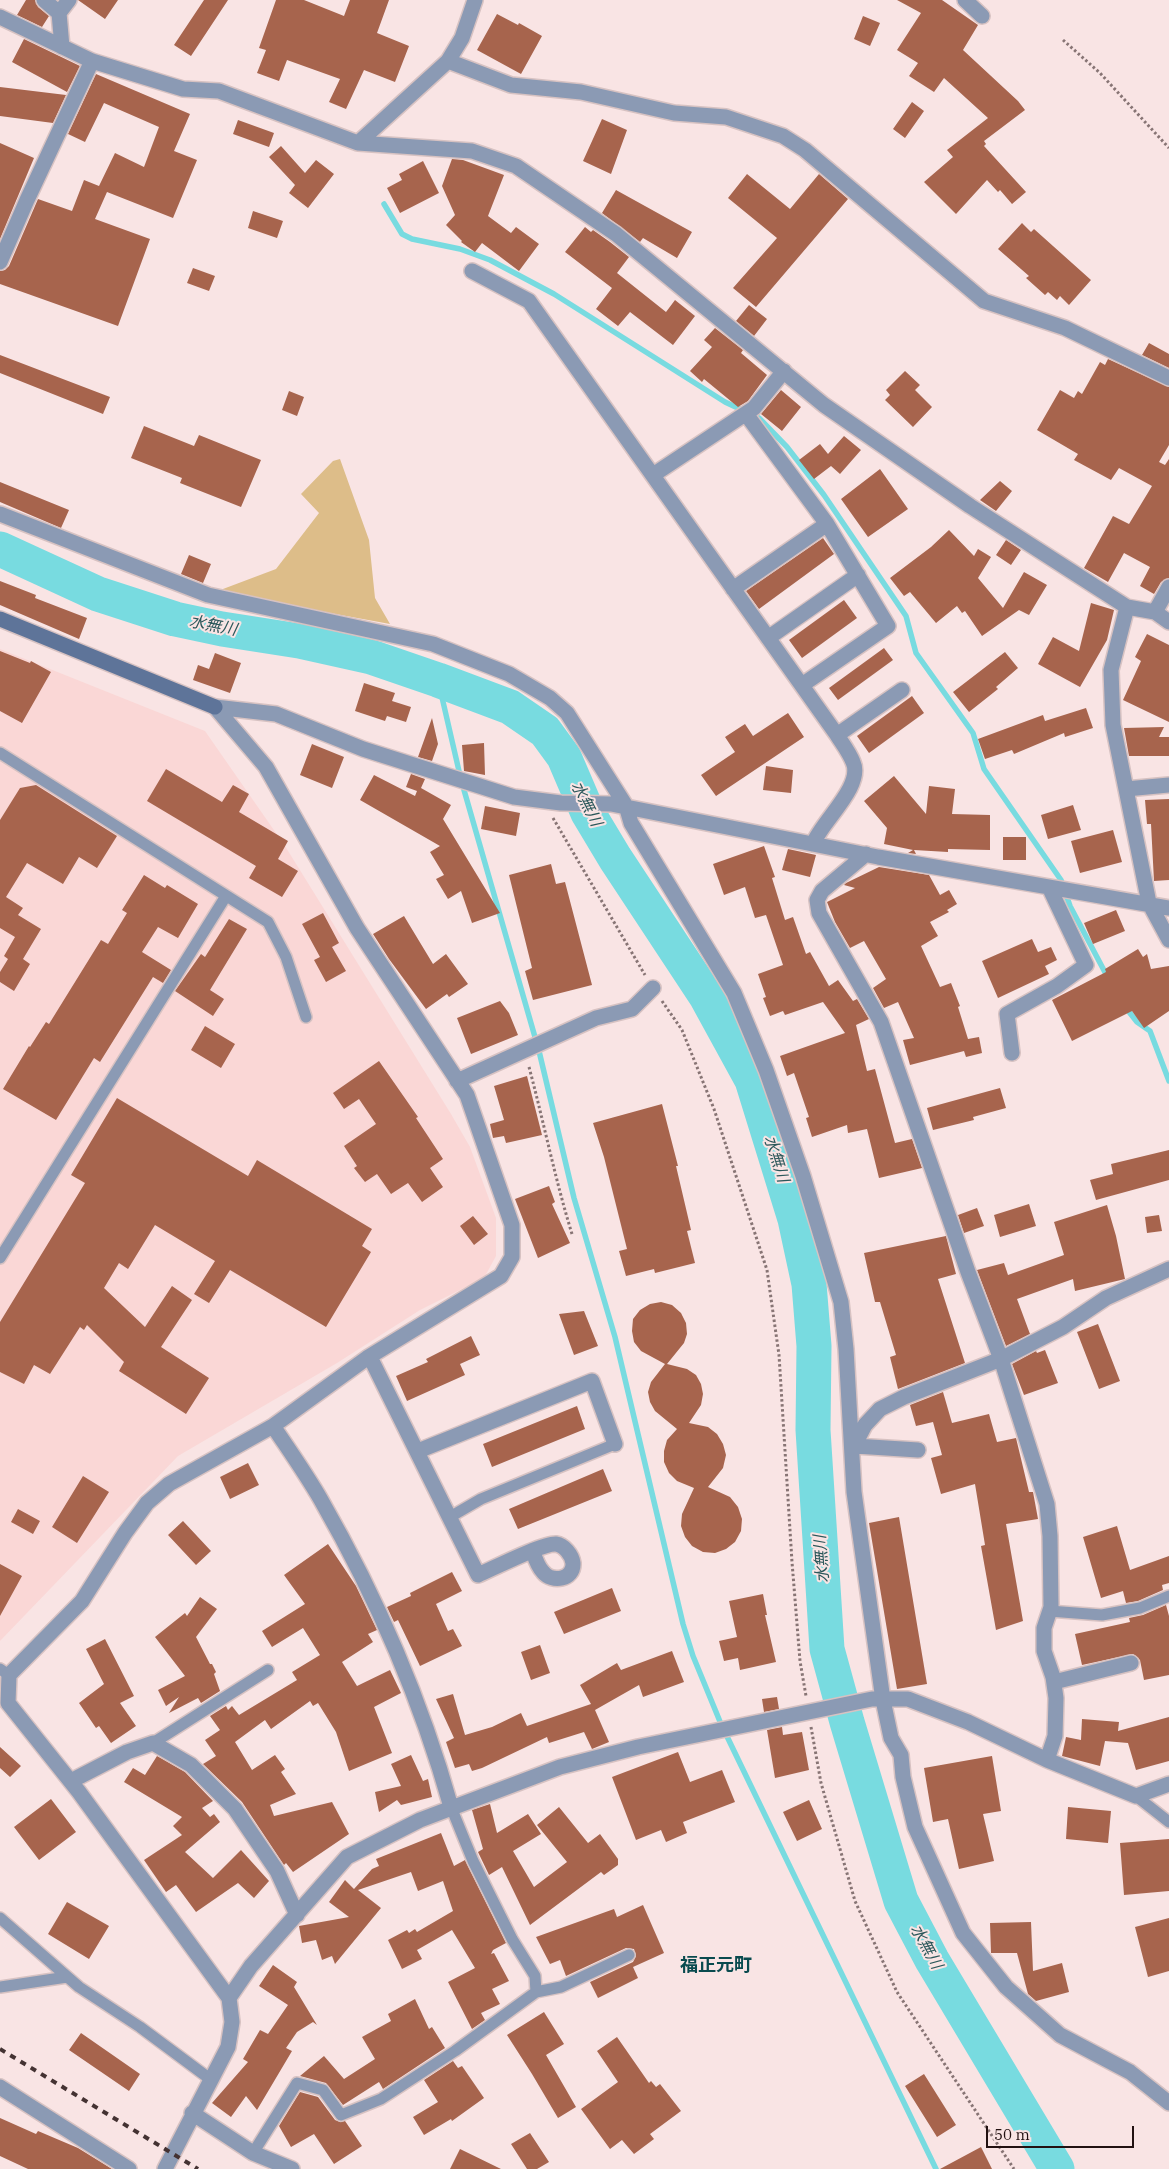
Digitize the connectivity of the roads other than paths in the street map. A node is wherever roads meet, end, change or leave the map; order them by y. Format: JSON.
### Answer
{"nodes":[{"id":1,"x":44,"y":0,"type":"edge"},
{"id":2,"x":69,"y":0,"type":"edge"},
{"id":3,"x":475,"y":0,"type":"edge"},
{"id":4,"x":965,"y":0,"type":"edge"},
{"id":5,"x":59,"y":13,"type":"junction"},
{"id":6,"x":982,"y":16,"type":"dead end"},
{"id":7,"x":0,"y":17,"type":"edge"},
{"id":8,"x":62,"y":47,"type":"junction"},
{"id":9,"x":92,"y":61,"type":"junction"},
{"id":10,"x":448,"y":61,"type":"junction"},
{"id":11,"x":358,"y":143,"type":"junction"},
{"id":12,"x":0,"y":262,"type":"edge"},
{"id":13,"x":472,"y":271,"type":"dead end"},
{"id":14,"x":784,"y":372,"type":"junction"},
{"id":15,"x":1169,"y":378,"type":"edge"},
{"id":16,"x":746,"y":414,"type":"junction"},
{"id":17,"x":653,"y":476,"type":"junction"},
{"id":18,"x":0,"y":514,"type":"edge"},
{"id":19,"x":827,"y":524,"type":"junction"},
{"id":20,"x":858,"y":575,"type":"junction"},
{"id":21,"x":1169,"y":587,"type":"edge"},
{"id":22,"x":734,"y":589,"type":"junction"},
{"id":23,"x":1127,"y":607,"type":"junction"},
{"id":24,"x":1155,"y":612,"type":"junction"},
{"id":25,"x":0,"y":619,"type":"edge"},
{"id":26,"x":1169,"y":622,"type":"edge"},
{"id":27,"x":768,"y":638,"type":"junction"},
{"id":28,"x":802,"y":685,"type":"junction"},
{"id":29,"x":902,"y":690,"type":"dead end"},
{"id":30,"x":214,"y":707,"type":"junction"},
{"id":31,"x":837,"y":735,"type":"junction"},
{"id":32,"x":0,"y":753,"type":"edge"},
{"id":33,"x":1169,"y":785,"type":"edge"},
{"id":34,"x":1126,"y":789,"type":"junction"},
{"id":35,"x":618,"y":805,"type":"junction"},
{"id":36,"x":813,"y":844,"type":"junction"},
{"id":37,"x":866,"y":854,"type":"junction"},
{"id":38,"x":1049,"y":887,"type":"junction"},
{"id":39,"x":226,"y":896,"type":"junction"},
{"id":40,"x":1149,"y":903,"type":"junction"},
{"id":41,"x":1169,"y":908,"type":"edge"},
{"id":42,"x":1169,"y":940,"type":"edge"},
{"id":43,"x":653,"y":988,"type":"road end"},
{"id":44,"x":306,"y":1018,"type":"dead end"},
{"id":45,"x":1012,"y":1053,"type":"dead end"},
{"id":46,"x":457,"y":1081,"type":"junction"},
{"id":47,"x":0,"y":1258,"type":"edge"},
{"id":48,"x":1169,"y":1269,"type":"edge"},
{"id":49,"x":370,"y":1357,"type":"junction"},
{"id":50,"x":1001,"y":1358,"type":"junction"},
{"id":51,"x":273,"y":1426,"type":"junction"},
{"id":52,"x":615,"y":1444,"type":"joint"},
{"id":53,"x":853,"y":1449,"type":"junction"},
{"id":54,"x":918,"y":1450,"type":"dead end"},
{"id":55,"x":418,"y":1451,"type":"junction"},
{"id":56,"x":450,"y":1517,"type":"junction"},
{"id":57,"x":533,"y":1552,"type":"dead end"},
{"id":58,"x":1169,"y":1596,"type":"edge"},
{"id":59,"x":1049,"y":1611,"type":"junction"},
{"id":60,"x":1131,"y":1663,"type":"dead end"},
{"id":61,"x":268,"y":1670,"type":"dead end"},
{"id":62,"x":5,"y":1672,"type":"edge"},
{"id":63,"x":1054,"y":1682,"type":"junction"},
{"id":64,"x":878,"y":1700,"type":"junction"},
{"id":65,"x":153,"y":1743,"type":"junction"},
{"id":66,"x":1047,"y":1760,"type":"junction"},
{"id":67,"x":71,"y":1781,"type":"junction"},
{"id":68,"x":1169,"y":1784,"type":"edge"},
{"id":69,"x":1136,"y":1796,"type":"junction"},
{"id":70,"x":451,"y":1807,"type":"junction"},
{"id":71,"x":1169,"y":1822,"type":"edge"},
{"id":72,"x":297,"y":1915,"type":"junction"},
{"id":73,"x":0,"y":1918,"type":"edge"},
{"id":74,"x":629,"y":1955,"type":"dead end"},
{"id":75,"x":67,"y":1976,"type":"junction"},
{"id":76,"x":0,"y":1987,"type":"edge"},
{"id":77,"x":536,"y":1992,"type":"junction"},
{"id":78,"x":229,"y":1998,"type":"junction"},
{"id":79,"x":210,"y":2079,"type":"junction"},
{"id":80,"x":0,"y":2088,"type":"edge"},
{"id":81,"x":1169,"y":2103,"type":"edge"},
{"id":82,"x":192,"y":2113,"type":"junction"},
{"id":83,"x":253,"y":2153,"type":"junction"},
{"id":84,"x":128,"y":2169,"type":"edge"},
{"id":85,"x":165,"y":2169,"type":"edge"},
{"id":86,"x":292,"y":2169,"type":"edge"}],
"edges":[{"from":1,"to":5,"type":"street"},
{"from":2,"to":5,"type":"street"},
{"from":3,"to":10,"type":"street"},
{"from":4,"to":6,"type":"street"},
{"from":5,"to":8,"type":"street"},
{"from":7,"to":8,"type":"street"},
{"from":8,"to":9,"type":"street"},
{"from":9,"to":11,"type":"street"},
{"from":9,"to":12,"type":"street"},
{"from":10,"to":11,"type":"street"},
{"from":10,"to":15,"type":"street"},
{"from":11,"to":14,"type":"street"},
{"from":13,"to":17,"type":"street"},
{"from":14,"to":16,"type":"street"},
{"from":14,"to":23,"type":"street"},
{"from":16,"to":17,"type":"street"},
{"from":16,"to":19,"type":"street"},
{"from":17,"to":22,"type":"street"},
{"from":18,"to":35,"type":"street"},
{"from":19,"to":20,"type":"street"},
{"from":19,"to":22,"type":"street"},
{"from":20,"to":27,"type":"street"},
{"from":20,"to":28,"type":"street"},
{"from":21,"to":24,"type":"street"},
{"from":22,"to":27,"type":"street"},
{"from":23,"to":24,"type":"street"},
{"from":23,"to":34,"type":"street"},
{"from":24,"to":26,"type":"street"},
{"from":25,"to":30,"type":"street"},
{"from":27,"to":28,"type":"street"},
{"from":28,"to":31,"type":"street"},
{"from":29,"to":31,"type":"street"},
{"from":30,"to":35,"type":"street"},
{"from":30,"to":46,"type":"street"},
{"from":31,"to":36,"type":"street"},
{"from":32,"to":39,"type":"lane"},
{"from":33,"to":34,"type":"street"},
{"from":34,"to":40,"type":"street"},
{"from":35,"to":36,"type":"street"},
{"from":35,"to":53,"type":"street"},
{"from":36,"to":37,"type":"street"},
{"from":37,"to":38,"type":"street"},
{"from":37,"to":50,"type":"street"},
{"from":38,"to":40,"type":"street"},
{"from":38,"to":45,"type":"street"},
{"from":39,"to":44,"type":"lane"},
{"from":39,"to":47,"type":"lane"},
{"from":40,"to":41,"type":"street"},
{"from":40,"to":42,"type":"street"},
{"from":43,"to":46,"type":"street"},
{"from":46,"to":49,"type":"street"},
{"from":48,"to":50,"type":"street"},
{"from":49,"to":51,"type":"street"},
{"from":49,"to":55,"type":"street"},
{"from":50,"to":53,"type":"street"},
{"from":50,"to":59,"type":"street"},
{"from":51,"to":62,"type":"street"},
{"from":51,"to":70,"type":"street"},
{"from":52,"to":55,"type":"street"},
{"from":52,"to":56,"type":"lane"},
{"from":53,"to":54,"type":"street"},
{"from":53,"to":64,"type":"street"},
{"from":55,"to":56,"type":"street"},
{"from":56,"to":57,"type":"street"},
{"from":58,"to":59,"type":"lane"},
{"from":59,"to":63,"type":"street"},
{"from":60,"to":63,"type":"street"},
{"from":61,"to":65,"type":"lane"},
{"from":62,"to":67,"type":"street"},
{"from":63,"to":66,"type":"street"},
{"from":64,"to":66,"type":"street"},
{"from":64,"to":70,"type":"street"},
{"from":64,"to":81,"type":"street"},
{"from":65,"to":67,"type":"street"},
{"from":65,"to":72,"type":"street"},
{"from":66,"to":69,"type":"street"},
{"from":67,"to":78,"type":"street"},
{"from":68,"to":69,"type":"street"},
{"from":69,"to":71,"type":"lane"},
{"from":70,"to":72,"type":"street"},
{"from":70,"to":77,"type":"lane"},
{"from":72,"to":78,"type":"street"},
{"from":73,"to":75,"type":"lane"},
{"from":74,"to":77,"type":"lane"},
{"from":75,"to":76,"type":"lane"},
{"from":75,"to":79,"type":"lane"},
{"from":77,"to":83,"type":"lane"},
{"from":78,"to":79,"type":"street"},
{"from":79,"to":82,"type":"street"},
{"from":80,"to":84,"type":"street"},
{"from":82,"to":83,"type":"street"},
{"from":82,"to":85,"type":"street"},
{"from":83,"to":86,"type":"street"}]}
